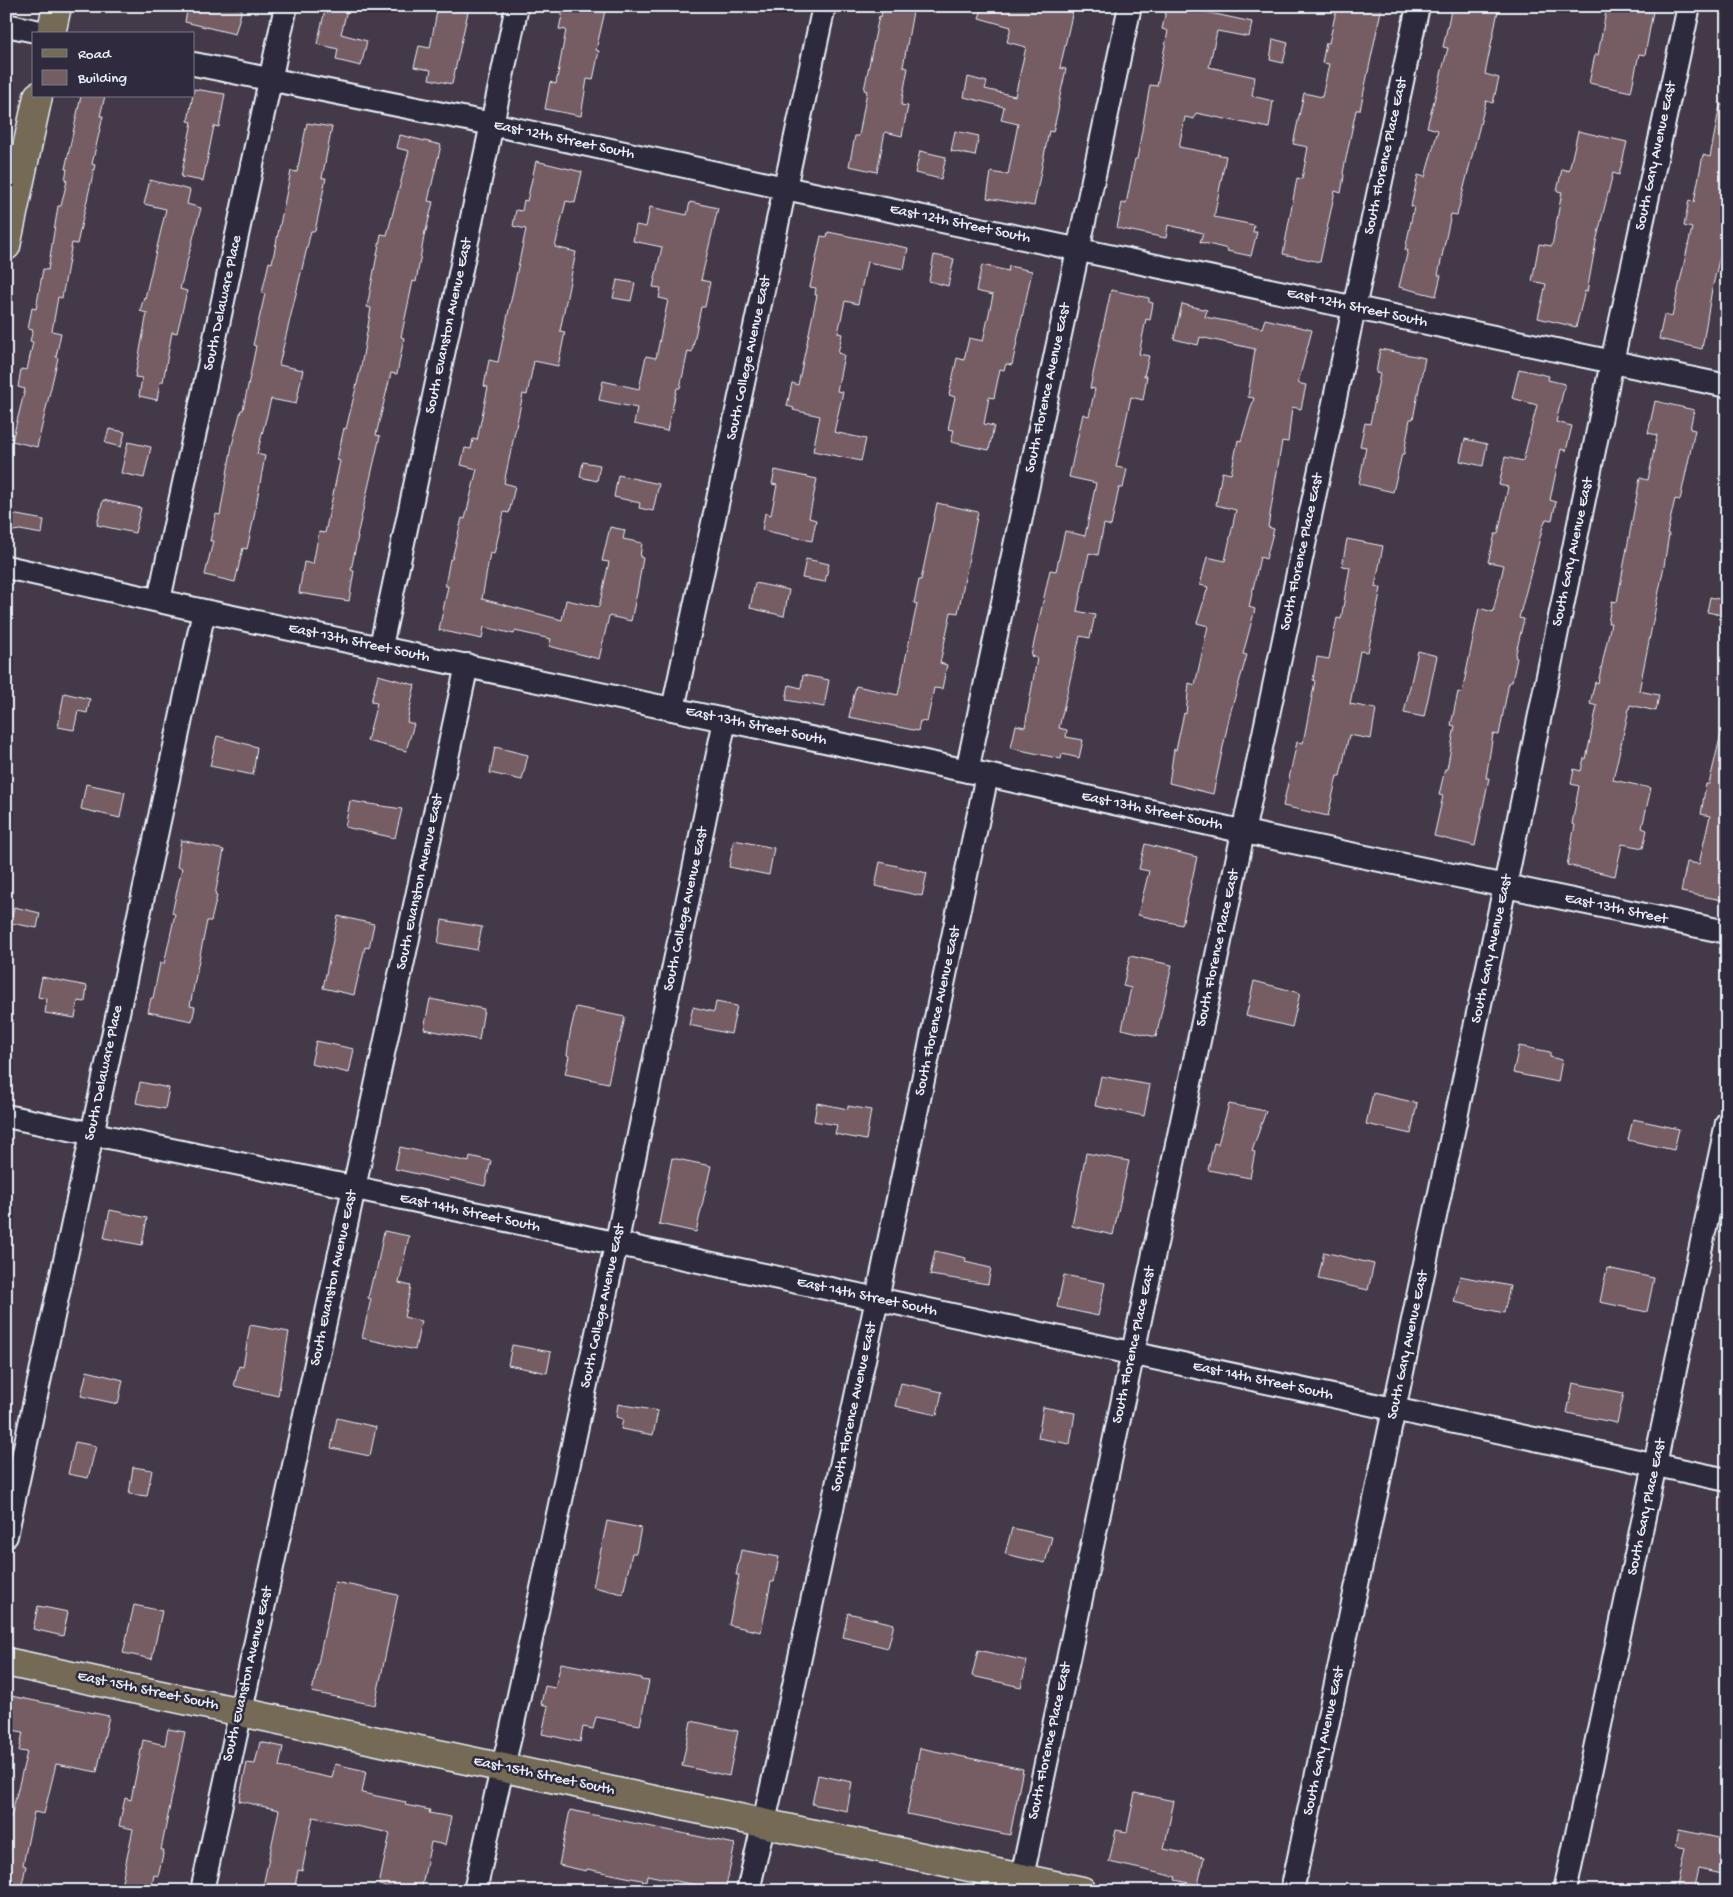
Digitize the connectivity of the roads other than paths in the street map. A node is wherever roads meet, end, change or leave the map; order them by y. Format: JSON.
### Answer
{"nodes":[{"id":1,"x":57,"y":6,"type":"edge"},
{"id":2,"x":286,"y":6,"type":"edge"},
{"id":3,"x":517,"y":6,"type":"edge"},
{"id":4,"x":824,"y":6,"type":"edge"},
{"id":5,"x":1130,"y":6,"type":"edge"},
{"id":6,"x":1418,"y":6,"type":"edge"},
{"id":7,"x":1689,"y":6,"type":"edge"},
{"id":8,"x":6,"y":25,"type":"edge"},
{"id":9,"x":40,"y":32,"type":"edge"},
{"id":10,"x":50,"y":32,"type":"edge"},
{"id":11,"x":195,"y":64,"type":"edge"},
{"id":12,"x":270,"y":80,"type":"junction"},
{"id":13,"x":38,"y":98,"type":"edge"},
{"id":14,"x":492,"y":124,"type":"junction"},
{"id":15,"x":785,"y":188,"type":"junction"},
{"id":16,"x":6,"y":246,"type":"edge"},
{"id":17,"x":1078,"y":249,"type":"junction"},
{"id":18,"x":1354,"y":307,"type":"junction"},
{"id":19,"x":1612,"y":362,"type":"junction"},
{"id":20,"x":1727,"y":386,"type":"edge"},
{"id":21,"x":6,"y":567,"type":"edge"},
{"id":22,"x":159,"y":600,"type":"junction"},
{"id":23,"x":204,"y":611,"type":"junction"},
{"id":24,"x":380,"y":646,"type":"junction"},
{"id":25,"x":467,"y":665,"type":"junction"},
{"id":26,"x":672,"y":709,"type":"junction"},
{"id":27,"x":725,"y":720,"type":"junction"},
{"id":28,"x":977,"y":773,"type":"junction"},
{"id":29,"x":1243,"y":831,"type":"junction"},
{"id":30,"x":1505,"y":886,"type":"junction"},
{"id":31,"x":1727,"y":932,"type":"edge"},
{"id":32,"x":6,"y":1116,"type":"edge"},
{"id":33,"x":1727,"y":1123,"type":"edge"},
{"id":34,"x":91,"y":1134,"type":"junction"},
{"id":35,"x":353,"y":1188,"type":"junction"},
{"id":36,"x":616,"y":1244,"type":"junction"},
{"id":37,"x":877,"y":1299,"type":"junction"},
{"id":38,"x":1132,"y":1353,"type":"junction"},
{"id":39,"x":1395,"y":1409,"type":"junction"},
{"id":40,"x":1656,"y":1464,"type":"junction"},
{"id":41,"x":1727,"y":1480,"type":"edge"},
{"id":42,"x":6,"y":1536,"type":"edge"},
{"id":43,"x":6,"y":1662,"type":"edge"},
{"id":44,"x":240,"y":1711,"type":"junction"},
{"id":45,"x":503,"y":1767,"type":"junction"},
{"id":46,"x":763,"y":1822,"type":"junction"},
{"id":47,"x":1020,"y":1884,"type":"edge"},
{"id":48,"x":202,"y":1891,"type":"edge"},
{"id":49,"x":475,"y":1891,"type":"edge"},
{"id":50,"x":748,"y":1891,"type":"edge"},
{"id":51,"x":1082,"y":1891,"type":"edge"},
{"id":52,"x":1292,"y":1891,"type":"edge"},
{"id":53,"x":1565,"y":1891,"type":"edge"}],
"edges":[{"from":1,"to":10,"type":"main road"},
{"from":2,"to":12,"type":"street","name":"South Delaware Place"},
{"from":3,"to":14,"type":"street","name":"South Evanston Avenue East"},
{"from":4,"to":15,"type":"street","name":"South College Avenue East"},
{"from":5,"to":17,"type":"street","name":"South Florence Avenue East"},
{"from":6,"to":18,"type":"street","name":"South Florence Place East"},
{"from":7,"to":19,"type":"street","name":"South Gary Avenue East"},
{"from":8,"to":9,"type":"street"},
{"from":11,"to":12,"type":"street","name":"East 12th Street South"},
{"from":12,"to":14,"type":"street","name":"East 12th Street South"},
{"from":12,"to":22,"type":"street","name":"South Delaware Place"},
{"from":13,"to":16,"type":"main road"},
{"from":14,"to":15,"type":"street","name":"East 12th Street South"},
{"from":14,"to":24,"type":"street","name":"South Evanston Avenue East"},
{"from":15,"to":17,"type":"street","name":"East 12th Street South"},
{"from":15,"to":26,"type":"street","name":"South College Avenue East"},
{"from":17,"to":18,"type":"street","name":"East 12th Street South"},
{"from":17,"to":28,"type":"street","name":"South Florence Avenue East"},
{"from":18,"to":19,"type":"street","name":"East 12th Street South"},
{"from":18,"to":29,"type":"street","name":"South Florence Place East"},
{"from":19,"to":20,"type":"street","name":"East 12th Street South"},
{"from":19,"to":30,"type":"street","name":"South Gary Avenue East"},
{"from":21,"to":22,"type":"street","name":"East 13th Street South"},
{"from":22,"to":23,"type":"street","name":"East 13th Street South"},
{"from":23,"to":24,"type":"street","name":"East 13th Street South"},
{"from":23,"to":34,"type":"street","name":"South Delaware Place"},
{"from":24,"to":25,"type":"street","name":"East 13th Street South"},
{"from":25,"to":26,"type":"street","name":"East 13th Street South"},
{"from":25,"to":35,"type":"street","name":"South Evanston Avenue East"},
{"from":26,"to":27,"type":"street","name":"East 13th Street South"},
{"from":27,"to":28,"type":"street","name":"East 13th Street South"},
{"from":27,"to":36,"type":"street","name":"South College Avenue East"},
{"from":28,"to":29,"type":"street","name":"East 13th Street South"},
{"from":28,"to":37,"type":"street","name":"South Florence Avenue East"},
{"from":29,"to":30,"type":"street","name":"East 13th Street South"},
{"from":29,"to":38,"type":"street","name":"South Florence Place East"},
{"from":30,"to":31,"type":"street","name":"East 13th Street"},
{"from":30,"to":39,"type":"street","name":"South Gary Avenue East"},
{"from":32,"to":34,"type":"street","name":"East 14th Street South"},
{"from":33,"to":40,"type":"street","name":"South Gary Place East"},
{"from":34,"to":35,"type":"street","name":"East 14th Street South"},
{"from":34,"to":42,"type":"street","name":"South Delaware Place"},
{"from":35,"to":36,"type":"street","name":"East 14th Street South"},
{"from":35,"to":44,"type":"street","name":"South Evanston Avenue East"},
{"from":36,"to":37,"type":"street","name":"East 14th Street South"},
{"from":36,"to":45,"type":"street","name":"South College Avenue East"},
{"from":37,"to":38,"type":"street","name":"East 14th Street South"},
{"from":37,"to":46,"type":"street","name":"South Florence Avenue East"},
{"from":38,"to":39,"type":"street","name":"East 14th Street South"},
{"from":38,"to":47,"type":"street","name":"South Florence Place East"},
{"from":39,"to":40,"type":"street","name":"East 14th Street South"},
{"from":39,"to":52,"type":"street","name":"South Gary Avenue East"},
{"from":40,"to":41,"type":"street","name":"East 14th Street South"},
{"from":40,"to":53,"type":"street","name":"South Gary Place East"},
{"from":43,"to":44,"type":"main road","name":"East 15th Street South"},
{"from":44,"to":45,"type":"main road","name":"East 15th Street South"},
{"from":44,"to":48,"type":"street","name":"South Evanston Avenue East"},
{"from":45,"to":46,"type":"main road","name":"East 15th Street South"},
{"from":45,"to":49,"type":"street","name":"South College Avenue East"},
{"from":46,"to":47,"type":"main road","name":"East 15th Street South"},
{"from":46,"to":50,"type":"street","name":"South Florence Avenue East"},
{"from":47,"to":51,"type":"main road","name":"East 15th Street South"}]}
